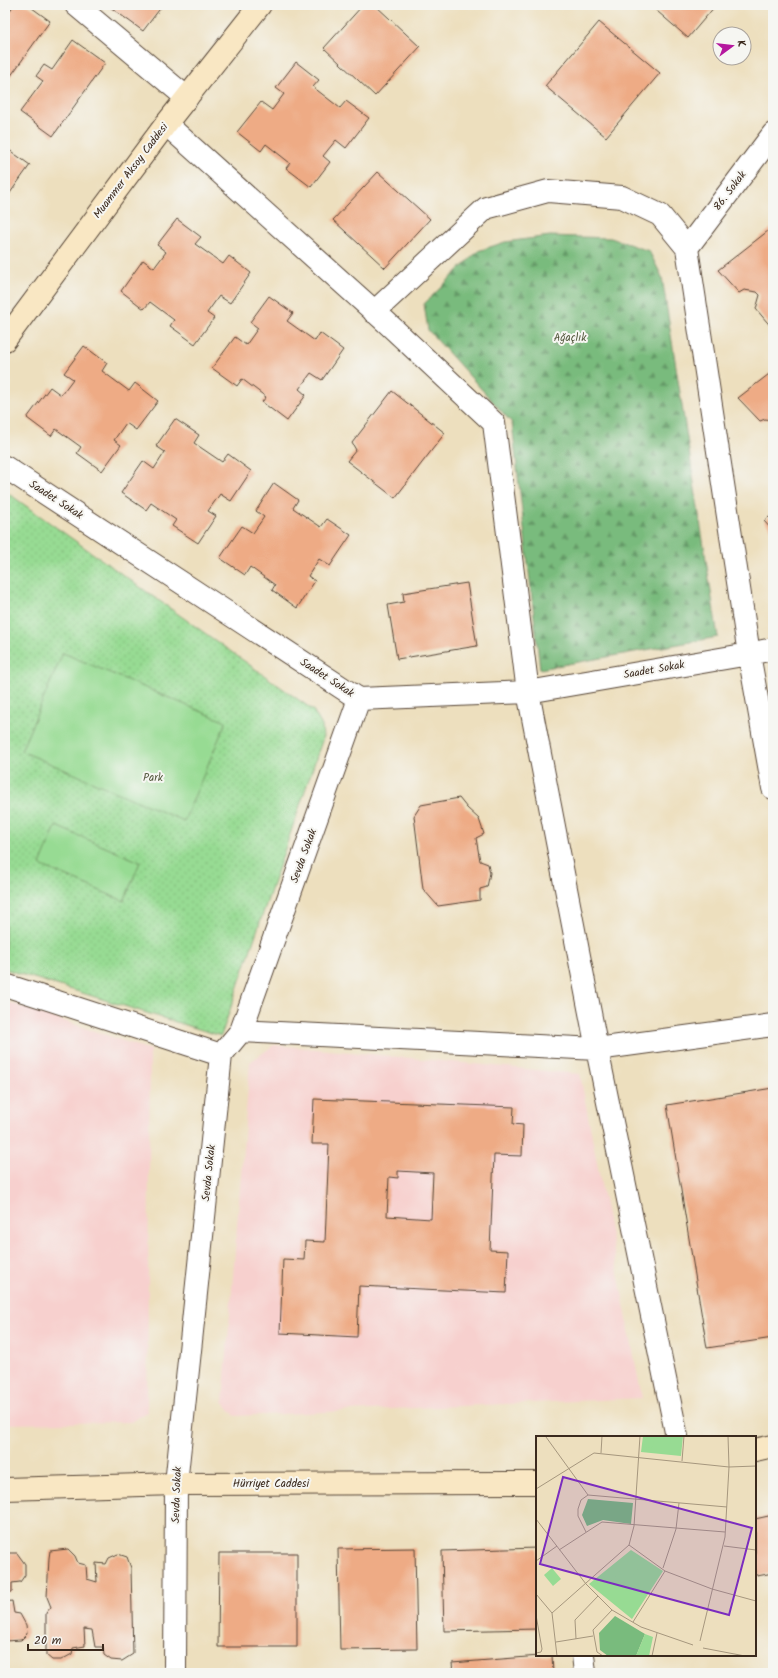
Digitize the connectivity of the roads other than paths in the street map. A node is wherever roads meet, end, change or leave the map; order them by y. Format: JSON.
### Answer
{"nodes":[{"id":1,"x":76,"y":5,"type":"edge"},
{"id":2,"x":260,"y":5,"type":"edge"},
{"id":3,"x":187,"y":98,"type":"junction"},
{"id":4,"x":166,"y":124,"type":"junction"},
{"id":5,"x":773,"y":134,"type":"edge"},
{"id":6,"x":687,"y":248,"type":"junction"},
{"id":7,"x":374,"y":312,"type":"junction"},
{"id":8,"x":5,"y":340,"type":"edge"},
{"id":9,"x":5,"y":467,"type":"edge"},
{"id":10,"x":773,"y":649,"type":"edge"},
{"id":11,"x":749,"y":654,"type":"junction"},
{"id":12,"x":528,"y":692,"type":"junction"},
{"id":13,"x":359,"y":699,"type":"junction"},
{"id":14,"x":773,"y":788,"type":"edge"},
{"id":15,"x":5,"y":985,"type":"edge"},
{"id":16,"x":773,"y":1024,"type":"edge"},
{"id":17,"x":241,"y":1031,"type":"junction"},
{"id":18,"x":597,"y":1049,"type":"junction"},
{"id":19,"x":221,"y":1055,"type":"junction"},
{"id":20,"x":677,"y":1436,"type":"edge"},
{"id":21,"x":773,"y":1446,"type":"edge"},
{"id":22,"x":756,"y":1450,"type":"edge"},
{"id":23,"x":536,"y":1483,"type":"edge"},
{"id":24,"x":176,"y":1484,"type":"junction"},
{"id":25,"x":5,"y":1489,"type":"edge"},
{"id":26,"x":583,"y":1656,"type":"edge"},
{"id":27,"x":175,"y":1673,"type":"edge"},
{"id":28,"x":585,"y":1673,"type":"edge"}],
"edges":[{"from":1,"to":3,"type":"street"},
{"from":2,"to":3,"type":"main road","name":"Muammer Aksoy Caddesi"},
{"from":3,"to":4,"type":"main road","name":"Muammer Aksoy Caddesi"},
{"from":4,"to":7,"type":"street"},
{"from":4,"to":8,"type":"main road","name":"Muammer Aksoy Caddesi"},
{"from":5,"to":6,"type":"street","name":"86. Sokak"},
{"from":6,"to":7,"type":"street"},
{"from":6,"to":11,"type":"street"},
{"from":7,"to":12,"type":"street"},
{"from":9,"to":13,"type":"street","name":"Saadet Sokak"},
{"from":10,"to":11,"type":"street","name":"Saadet Sokak"},
{"from":11,"to":12,"type":"street","name":"Saadet Sokak"},
{"from":11,"to":14,"type":"street"},
{"from":12,"to":13,"type":"street","name":"Saadet Sokak"},
{"from":12,"to":18,"type":"street"},
{"from":13,"to":17,"type":"street","name":"Sevda Sokak"},
{"from":15,"to":19,"type":"street"},
{"from":16,"to":18,"type":"street"},
{"from":17,"to":18,"type":"street"},
{"from":17,"to":19,"type":"street","name":"Sevda Sokak"},
{"from":18,"to":20,"type":"street"},
{"from":19,"to":24,"type":"street","name":"Sevda Sokak"},
{"from":21,"to":22,"type":"main road"},
{"from":23,"to":24,"type":"main road","name":"Hürriyet Caddesi"},
{"from":24,"to":25,"type":"main road","name":"Hürriyet Caddesi"},
{"from":24,"to":27,"type":"street","name":"Sevda Sokak"},
{"from":26,"to":28,"type":"street"}]}
